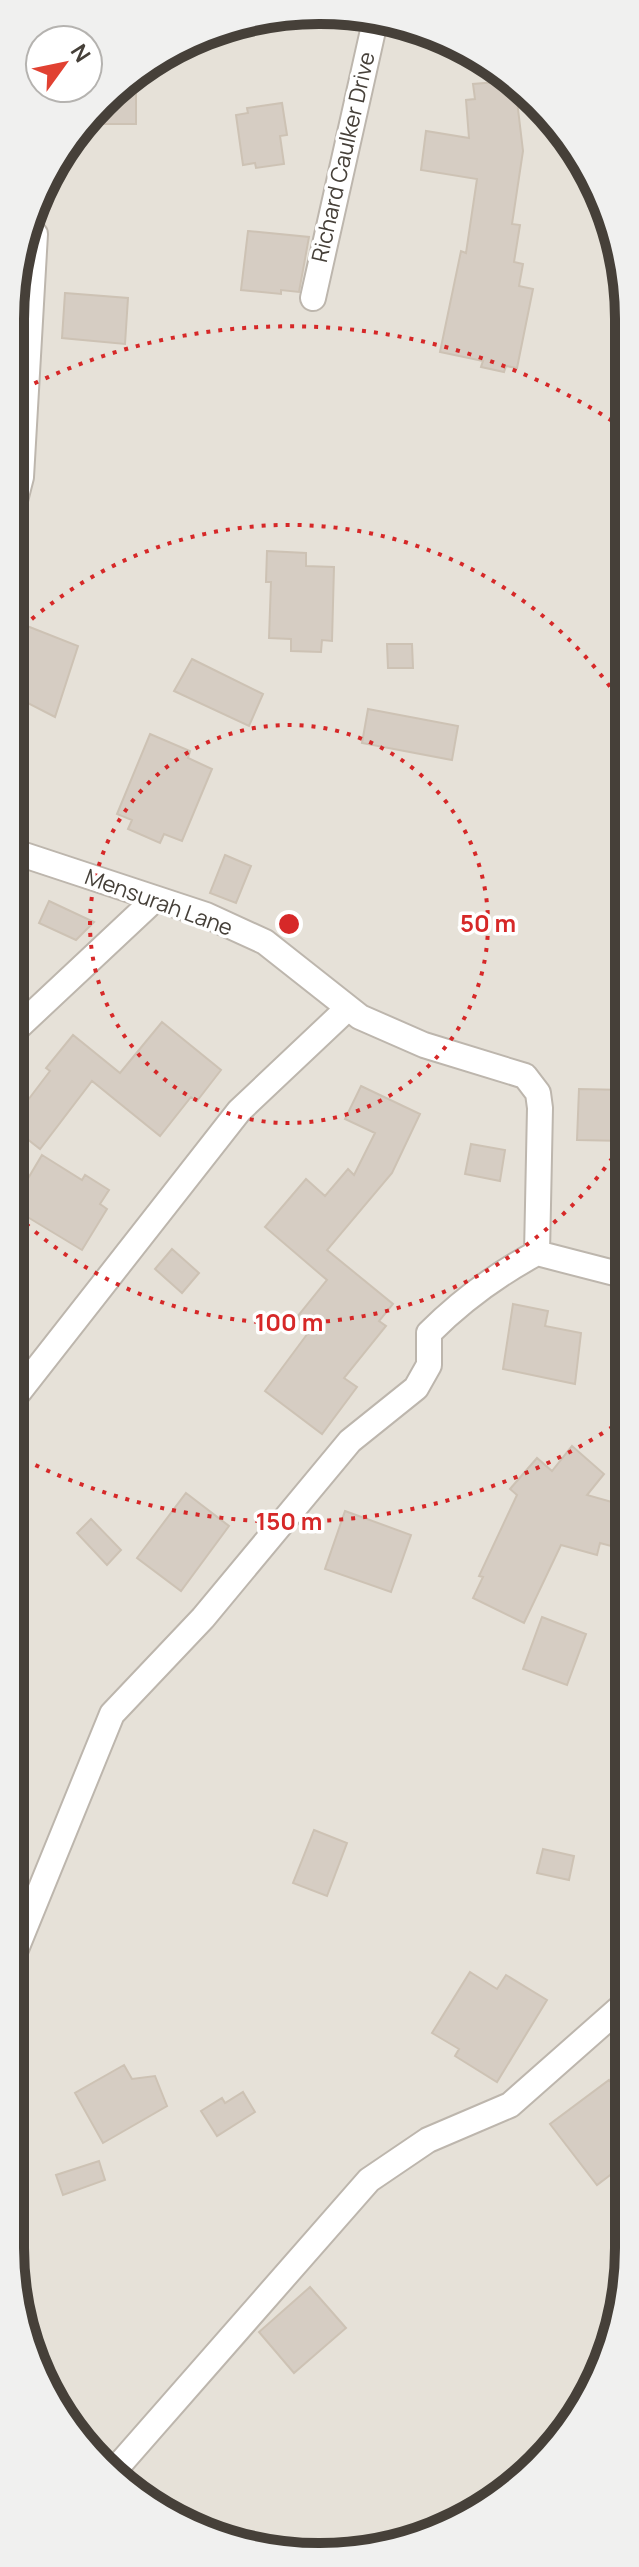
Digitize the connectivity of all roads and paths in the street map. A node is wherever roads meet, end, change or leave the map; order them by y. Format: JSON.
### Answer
{"nodes":[{"id":1,"x":373,"y":29,"type":"edge"},
{"id":2,"x":35,"y":241,"type":"edge"},
{"id":3,"x":313,"y":298,"type":"dead end"},
{"id":4,"x":24,"y":425,"type":"edge"},
{"id":5,"x":24,"y":855,"type":"edge"},
{"id":6,"x":155,"y":899,"type":"junction"},
{"id":7,"x":348,"y":1008,"type":"junction"},
{"id":8,"x":24,"y":1022,"type":"edge"},
{"id":9,"x":537,"y":1253,"type":"junction"},
{"id":10,"x":615,"y":1273,"type":"edge"},
{"id":11,"x":24,"y":1385,"type":"edge"},
{"id":12,"x":24,"y":1930,"type":"edge"},
{"id":13,"x":615,"y":2012,"type":"edge"},
{"id":14,"x":120,"y":2465,"type":"edge"}],
"edges":[{"from":1,"to":3,"type":"street","name":"Richard Caulker Drive"},
{"from":2,"to":4,"type":"street"},
{"from":5,"to":6,"type":"street","name":"Mensurah Lane"},
{"from":6,"to":7,"type":"street","name":"Mensurah Lane"},
{"from":6,"to":8,"type":"street"},
{"from":7,"to":9,"type":"street","name":"Mensurah Lane"},
{"from":7,"to":11,"type":"street"},
{"from":9,"to":10,"type":"street"},
{"from":9,"to":12,"type":"street"},
{"from":13,"to":14,"type":"street"}]}
